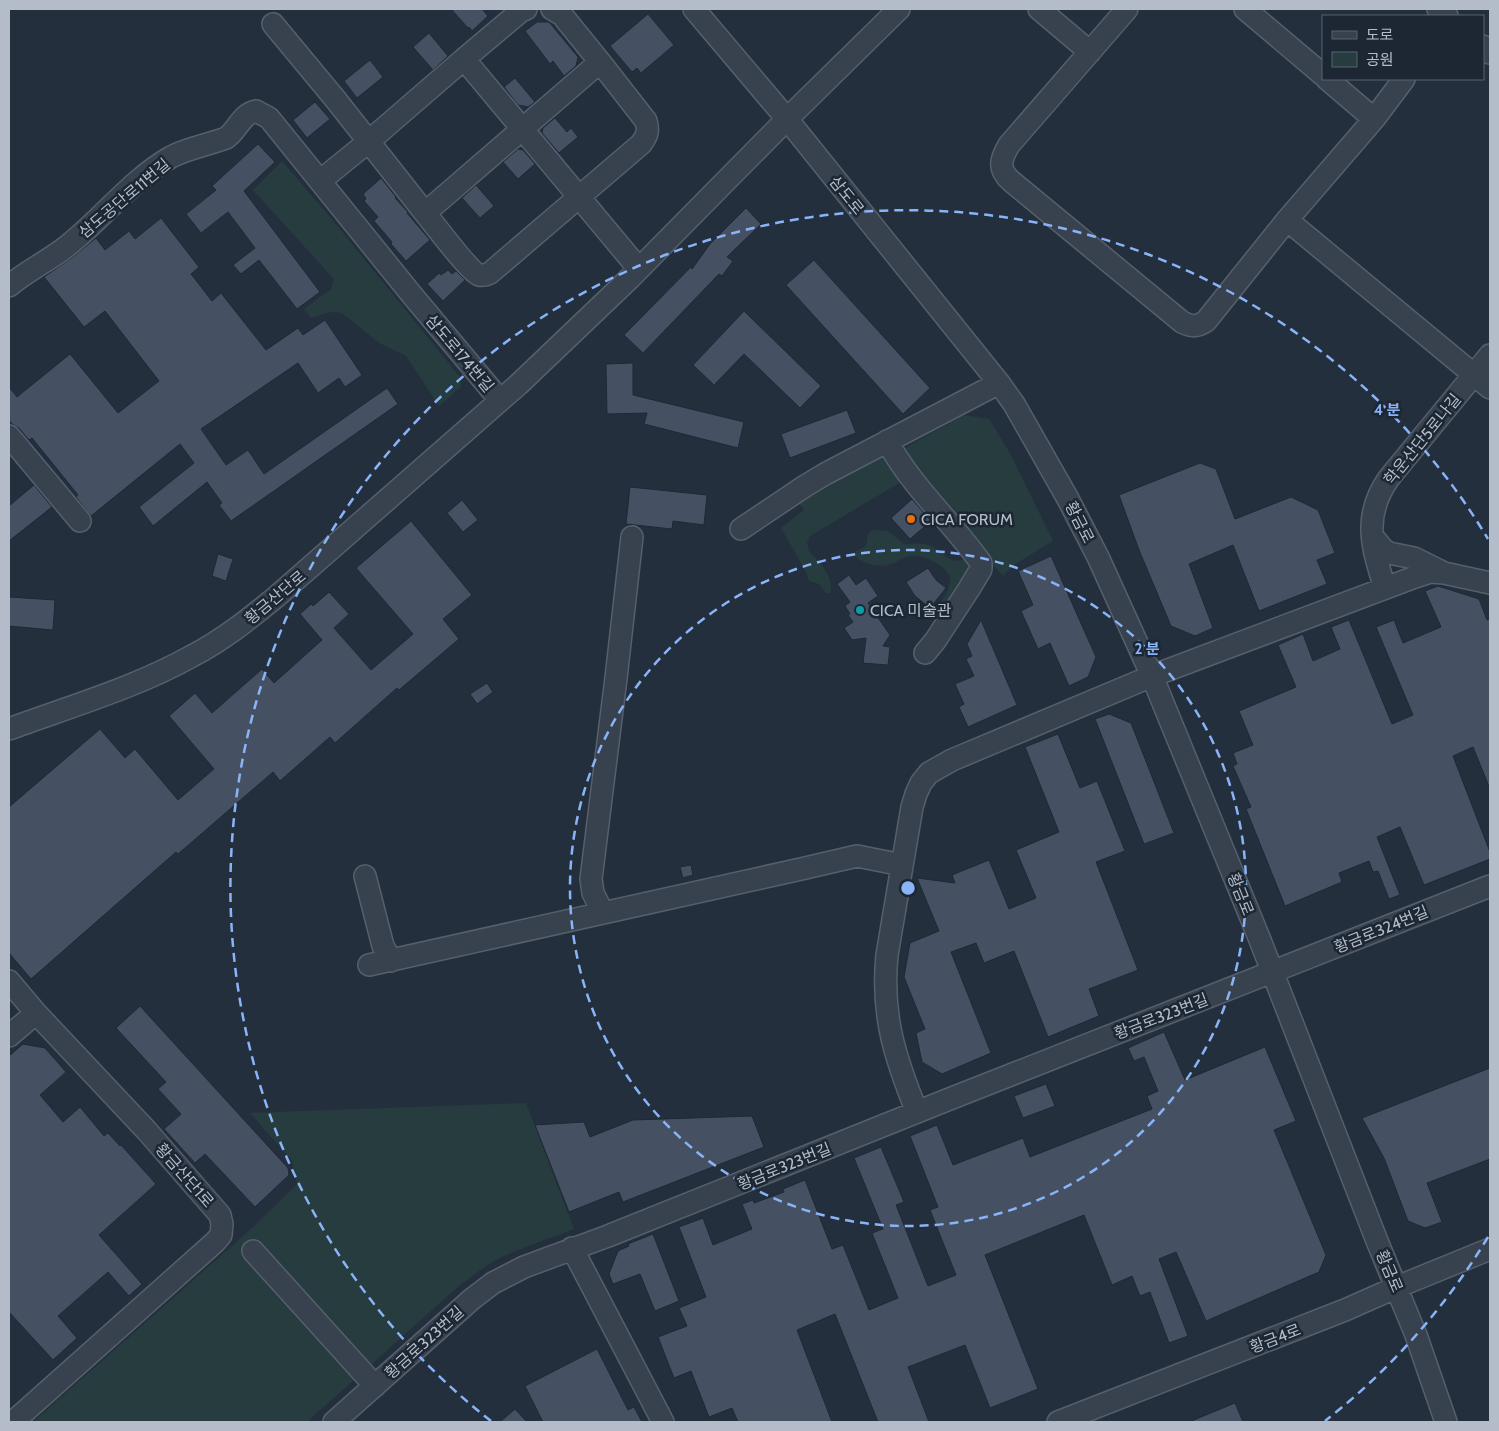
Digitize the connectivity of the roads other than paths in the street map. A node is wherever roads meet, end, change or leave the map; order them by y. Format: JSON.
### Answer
{"nodes":[{"id":1,"x":526,"y":9,"type":"edge"},
{"id":2,"x":552,"y":9,"type":"edge"},
{"id":3,"x":684,"y":9,"type":"edge"},
{"id":4,"x":694,"y":9,"type":"edge"},
{"id":5,"x":899,"y":9,"type":"edge"},
{"id":6,"x":1039,"y":9,"type":"edge"},
{"id":7,"x":1127,"y":9,"type":"edge"},
{"id":8,"x":1245,"y":9,"type":"edge"},
{"id":9,"x":274,"y":24,"type":"dead end"},
{"id":10,"x":708,"y":27,"type":"junction"},
{"id":11,"x":1090,"y":52,"type":"junction"},
{"id":12,"x":464,"y":59,"type":"junction"},
{"id":13,"x":600,"y":62,"type":"junction"},
{"id":14,"x":1322,"y":74,"type":"edge"},
{"id":15,"x":1328,"y":80,"type":"edge"},
{"id":16,"x":1403,"y":80,"type":"edge"},
{"id":17,"x":268,"y":118,"type":"joint"},
{"id":18,"x":787,"y":119,"type":"junction"},
{"id":19,"x":1374,"y":119,"type":"junction"},
{"id":20,"x":523,"y":129,"type":"junction"},
{"id":21,"x":368,"y":142,"type":"junction"},
{"id":22,"x":320,"y":181,"type":"junction"},
{"id":23,"x":578,"y":197,"type":"junction"},
{"id":24,"x":425,"y":213,"type":"junction"},
{"id":25,"x":1287,"y":220,"type":"junction"},
{"id":26,"x":639,"y":269,"type":"junction"},
{"id":27,"x":9,"y":286,"type":"edge"},
{"id":28,"x":1490,"y":355,"type":"edge"},
{"id":29,"x":1482,"y":382,"type":"edge"},
{"id":30,"x":999,"y":383,"type":"junction"},
{"id":31,"x":500,"y":400,"type":"junction"},
{"id":32,"x":9,"y":436,"type":"edge"},
{"id":33,"x":887,"y":441,"type":"junction"},
{"id":34,"x":80,"y":521,"type":"dead end"},
{"id":35,"x":741,"y":529,"type":"dead end"},
{"id":36,"x":632,"y":537,"type":"dead end"},
{"id":37,"x":1374,"y":547,"type":"junction"},
{"id":38,"x":1444,"y":573,"type":"junction"},
{"id":39,"x":1490,"y":583,"type":"edge"},
{"id":40,"x":1385,"y":588,"type":"junction"},
{"id":41,"x":1358,"y":598,"type":"junction"},
{"id":42,"x":924,"y":653,"type":"dead end"},
{"id":43,"x":1152,"y":676,"type":"junction"},
{"id":44,"x":9,"y":729,"type":"edge"},
{"id":45,"x":902,"y":865,"type":"junction"},
{"id":46,"x":365,"y":876,"type":"dead end"},
{"id":47,"x":1490,"y":886,"type":"edge"},
{"id":48,"x":603,"y":913,"type":"junction"},
{"id":49,"x":391,"y":961,"type":"junction"},
{"id":50,"x":370,"y":965,"type":"dead end"},
{"id":51,"x":1273,"y":973,"type":"junction"},
{"id":52,"x":9,"y":981,"type":"edge"},
{"id":53,"x":36,"y":1013,"type":"junction"},
{"id":54,"x":9,"y":1036,"type":"edge"},
{"id":55,"x":917,"y":1112,"type":"junction"},
{"id":56,"x":572,"y":1248,"type":"junction"},
{"id":57,"x":1490,"y":1249,"type":"edge"},
{"id":58,"x":253,"y":1251,"type":"dead end"},
{"id":59,"x":1397,"y":1287,"type":"junction"},
{"id":60,"x":375,"y":1386,"type":"junction"},
{"id":61,"x":13,"y":1422,"type":"edge"},
{"id":62,"x":334,"y":1422,"type":"edge"},
{"id":63,"x":664,"y":1422,"type":"edge"},
{"id":64,"x":1058,"y":1422,"type":"edge"},
{"id":65,"x":1446,"y":1422,"type":"edge"}],
"edges":[{"from":1,"to":12,"type":"street"},
{"from":2,"to":13,"type":"street"},
{"from":3,"to":10,"type":"street"},
{"from":4,"to":10,"type":"street","name":"삼도로"},
{"from":5,"to":18,"type":"street","name":"삼도로174번길"},
{"from":6,"to":11,"type":"street"},
{"from":7,"to":11,"type":"street"},
{"from":8,"to":14,"type":"street"},
{"from":9,"to":21,"type":"street"},
{"from":10,"to":18,"type":"street","name":"삼도로"},
{"from":11,"to":25,"type":"street"},
{"from":12,"to":20,"type":"street"},
{"from":12,"to":21,"type":"street"},
{"from":13,"to":20,"type":"street"},
{"from":13,"to":23,"type":"street"},
{"from":15,"to":19,"type":"street"},
{"from":16,"to":19,"type":"street"},
{"from":17,"to":22,"type":"street","name":"삼도로174번길"},
{"from":17,"to":27,"type":"street","name":"삼도공단로11번길"},
{"from":18,"to":26,"type":"street","name":"삼도로174번길"},
{"from":18,"to":30,"type":"street","name":"삼도로"},
{"from":19,"to":25,"type":"street"},
{"from":20,"to":23,"type":"street"},
{"from":20,"to":24,"type":"street"},
{"from":21,"to":22,"type":"street"},
{"from":21,"to":24,"type":"street"},
{"from":22,"to":31,"type":"street","name":"삼도로174번길"},
{"from":23,"to":24,"type":"street"},
{"from":23,"to":26,"type":"street"},
{"from":25,"to":29,"type":"street"},
{"from":26,"to":31,"type":"street","name":"삼도로174번길"},
{"from":28,"to":29,"type":"street","name":"학운산단5로나길"},
{"from":29,"to":37,"type":"street","name":"학운산단5로나길"},
{"from":30,"to":33,"type":"street"},
{"from":30,"to":43,"type":"street","name":"황금로"},
{"from":31,"to":44,"type":"street","name":"황금산단로"},
{"from":32,"to":34,"type":"street"},
{"from":33,"to":35,"type":"street"},
{"from":33,"to":42,"type":"street"},
{"from":36,"to":48,"type":"street"},
{"from":37,"to":38,"type":"street"},
{"from":37,"to":40,"type":"street","name":"학운산단5로나길"},
{"from":37,"to":41,"type":"street"},
{"from":38,"to":39,"type":"street"},
{"from":38,"to":40,"type":"street"},
{"from":40,"to":41,"type":"street"},
{"from":41,"to":43,"type":"street"},
{"from":43,"to":45,"type":"street"},
{"from":43,"to":51,"type":"street","name":"황금로"},
{"from":45,"to":48,"type":"street"},
{"from":45,"to":55,"type":"street"},
{"from":46,"to":49,"type":"street"},
{"from":47,"to":51,"type":"street","name":"황금로324번길"},
{"from":48,"to":49,"type":"street"},
{"from":49,"to":50,"type":"street"},
{"from":51,"to":55,"type":"street","name":"황금로323번길"},
{"from":51,"to":59,"type":"street","name":"황금로"},
{"from":52,"to":53,"type":"street","name":"황금산단1로"},
{"from":53,"to":54,"type":"street"},
{"from":53,"to":61,"type":"street","name":"황금산단1로"},
{"from":55,"to":56,"type":"street","name":"황금로323번길"},
{"from":56,"to":60,"type":"street","name":"황금로323번길"},
{"from":56,"to":63,"type":"street"},
{"from":57,"to":59,"type":"street","name":"황금4로"},
{"from":58,"to":60,"type":"street"},
{"from":59,"to":64,"type":"street","name":"황금4로"},
{"from":59,"to":65,"type":"street","name":"황금로"},
{"from":60,"to":62,"type":"street","name":"황금로323번길"}]}
